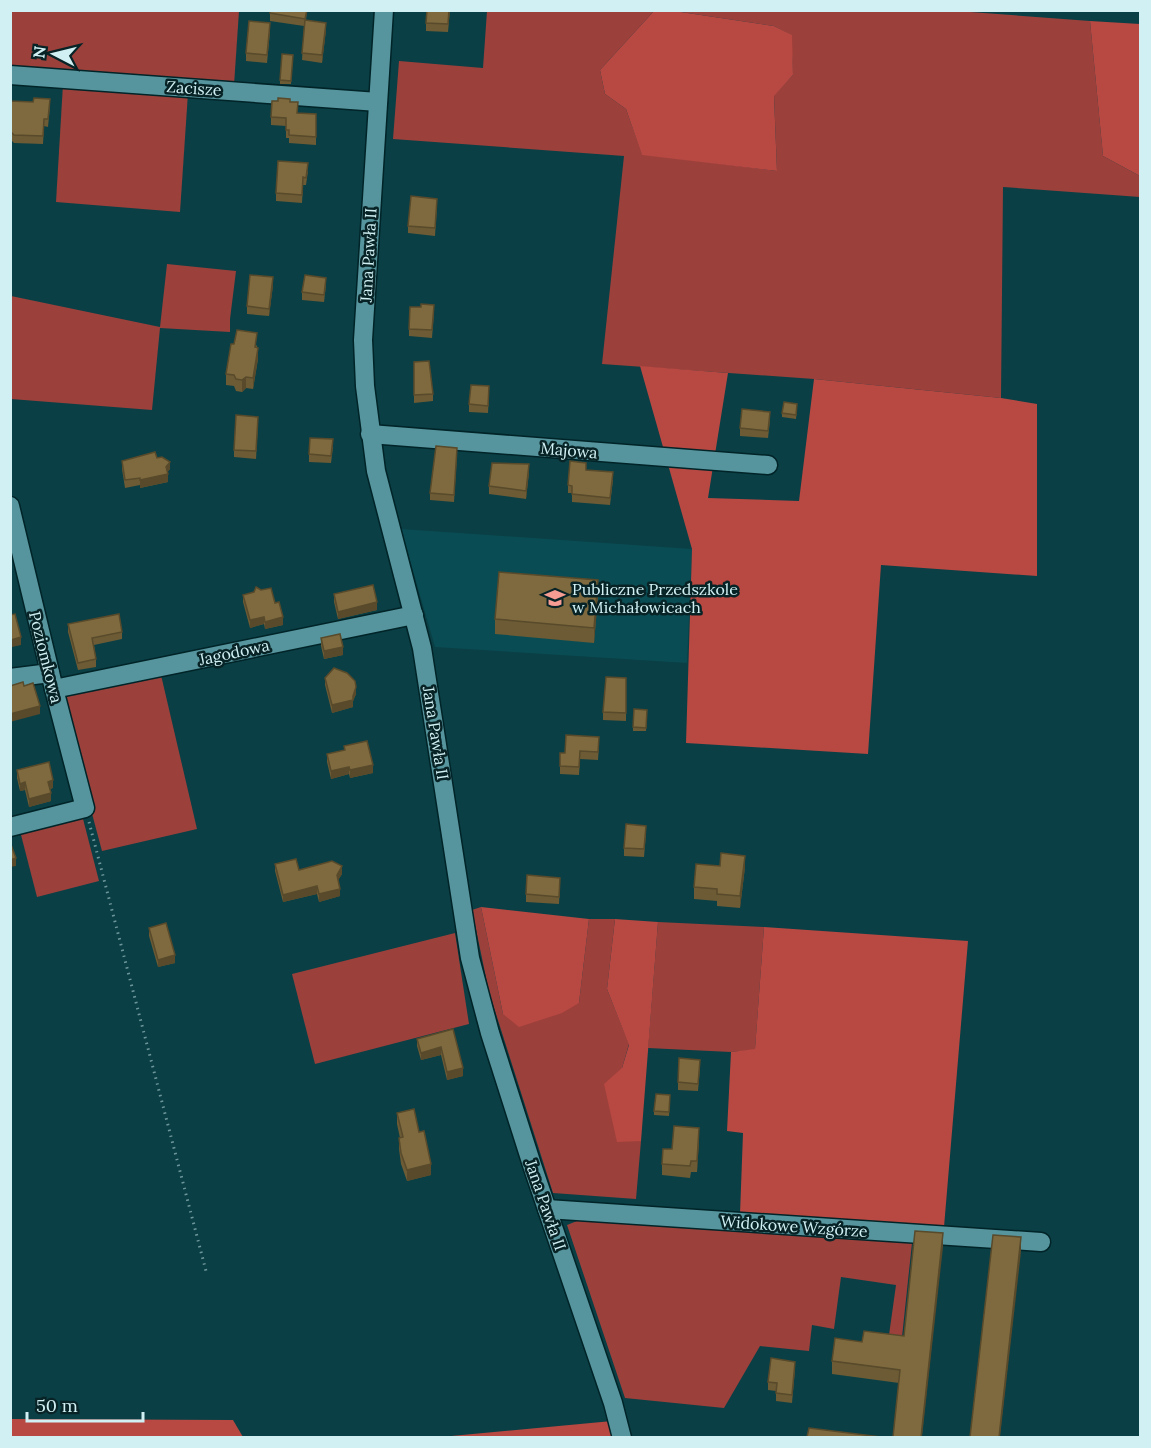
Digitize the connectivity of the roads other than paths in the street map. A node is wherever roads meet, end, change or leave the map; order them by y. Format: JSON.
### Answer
{"nodes":[{"id":1,"x":384,"y":10,"type":"edge"},
{"id":2,"x":10,"y":75,"type":"edge"},
{"id":3,"x":378,"y":102,"type":"junction"},
{"id":4,"x":370,"y":434,"type":"junction"},
{"id":5,"x":768,"y":465,"type":"dead end"},
{"id":6,"x":10,"y":506,"type":"edge"},
{"id":7,"x":414,"y":615,"type":"junction"},
{"id":8,"x":10,"y":678,"type":"edge"},
{"id":9,"x":52,"y":681,"type":"junction"},
{"id":10,"x":10,"y":827,"type":"edge"},
{"id":11,"x":547,"y":1209,"type":"junction"},
{"id":12,"x":1041,"y":1242,"type":"dead end"},
{"id":13,"x":622,"y":1437,"type":"edge"}],
"edges":[{"from":1,"to":3,"type":"street","name":"Jana Pawła II"},
{"from":2,"to":3,"type":"street","name":"Zacisze"},
{"from":3,"to":4,"type":"street","name":"Jana Pawła II"},
{"from":4,"to":5,"type":"street","name":"Majowa"},
{"from":4,"to":7,"type":"street","name":"Jana Pawła II"},
{"from":6,"to":9,"type":"street","name":"Poziomkowa"},
{"from":7,"to":9,"type":"street","name":"Jagodowa"},
{"from":7,"to":11,"type":"street","name":"Jana Pawła II"},
{"from":8,"to":9,"type":"street","name":"Jagodowa"},
{"from":9,"to":10,"type":"street","name":"Poziomkowa"},
{"from":11,"to":12,"type":"street","name":"Widokowe Wzgórze"},
{"from":11,"to":13,"type":"street","name":"Jana Pawła II"}]}
